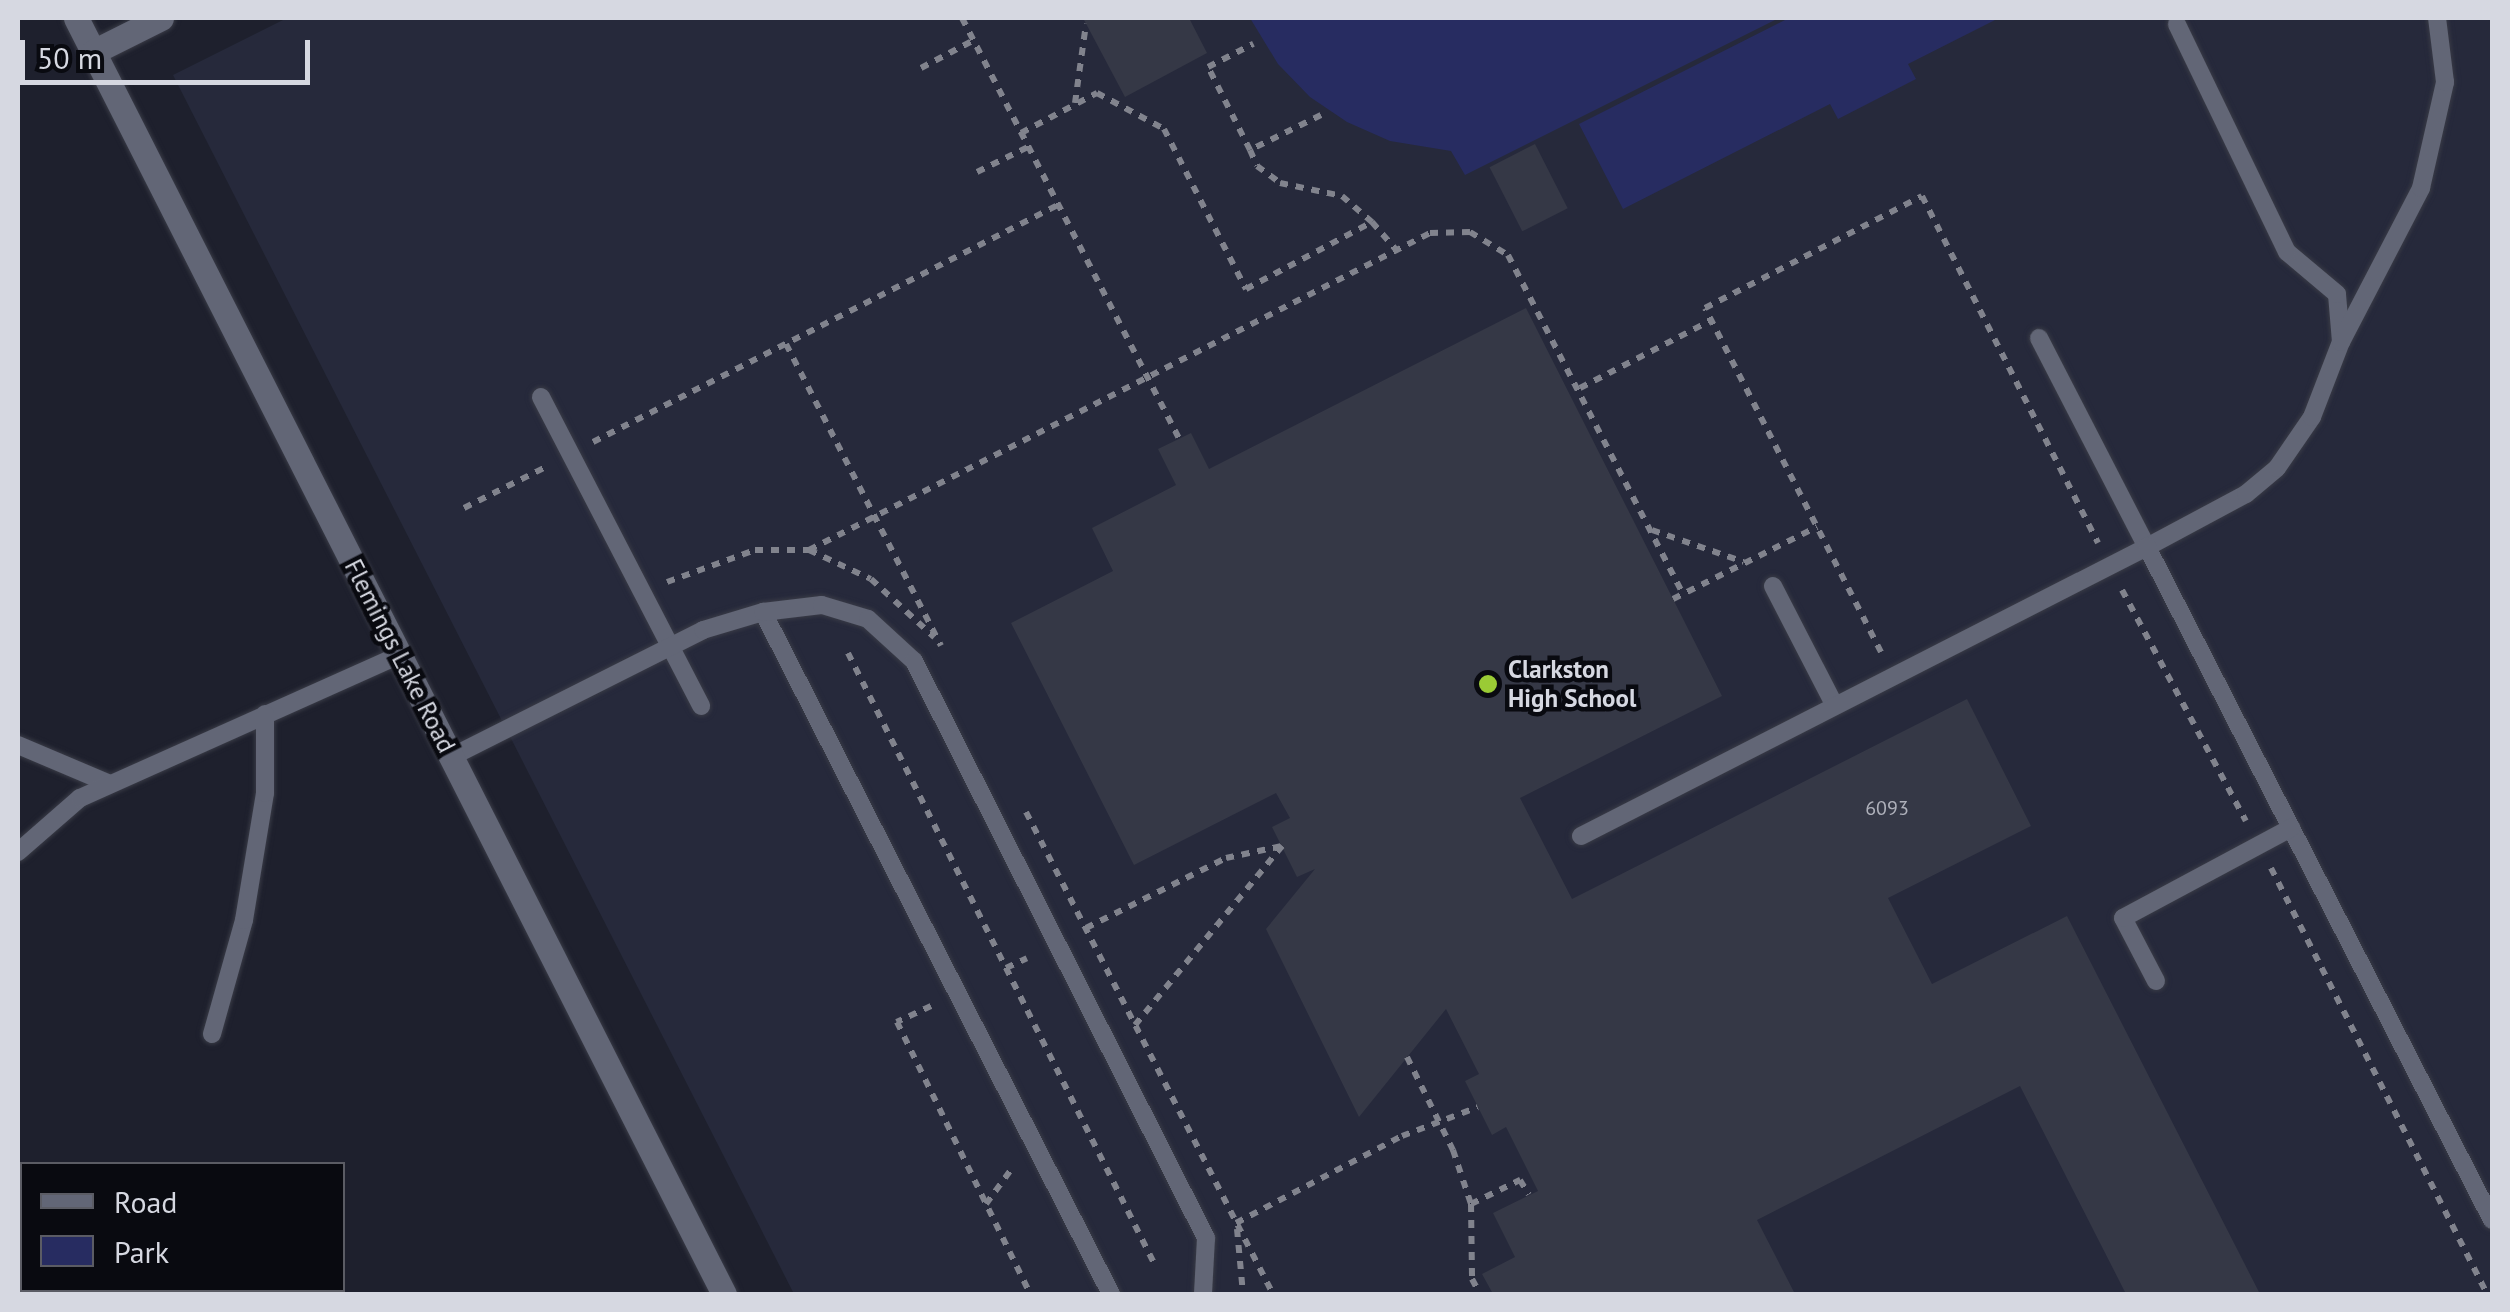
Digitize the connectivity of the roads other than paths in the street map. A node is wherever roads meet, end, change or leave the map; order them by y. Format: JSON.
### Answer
{"nodes":[{"id":1,"x":76,"y":18,"type":"edge"},
{"id":2,"x":161,"y":18,"type":"edge"},
{"id":3,"x":2437,"y":18,"type":"edge"},
{"id":4,"x":2177,"y":24,"type":"dead end"},
{"id":5,"x":94,"y":52,"type":"junction"},
{"id":6,"x":2039,"y":338,"type":"dead end"},
{"id":7,"x":2341,"y":342,"type":"junction"},
{"id":8,"x":541,"y":396,"type":"dead end"},
{"id":9,"x":2147,"y":547,"type":"junction"},
{"id":10,"x":1773,"y":586,"type":"dead end"},
{"id":11,"x":763,"y":612,"type":"junction"},
{"id":12,"x":670,"y":646,"type":"junction"},
{"id":13,"x":399,"y":655,"type":"junction"},
{"id":14,"x":1834,"y":704,"type":"junction"},
{"id":15,"x":701,"y":706,"type":"dead end"},
{"id":16,"x":266,"y":714,"type":"junction"},
{"id":17,"x":18,"y":744,"type":"edge"},
{"id":18,"x":451,"y":756,"type":"junction"},
{"id":19,"x":110,"y":784,"type":"junction"},
{"id":20,"x":2291,"y":828,"type":"junction"},
{"id":21,"x":1581,"y":836,"type":"dead end"},
{"id":22,"x":18,"y":852,"type":"edge"},
{"id":23,"x":2156,"y":981,"type":"dead end"},
{"id":24,"x":212,"y":1034,"type":"dead end"},
{"id":25,"x":2492,"y":1220,"type":"edge"},
{"id":26,"x":724,"y":1294,"type":"edge"},
{"id":27,"x":1111,"y":1294,"type":"edge"},
{"id":28,"x":1203,"y":1294,"type":"edge"}],
"edges":[{"from":1,"to":5,"type":"street","name":"Flemings Lake Road"},
{"from":2,"to":5,"type":"street"},
{"from":3,"to":7,"type":"lane"},
{"from":4,"to":7,"type":"lane"},
{"from":5,"to":13,"type":"street","name":"Flemings Lake Road"},
{"from":6,"to":9,"type":"lane"},
{"from":7,"to":9,"type":"lane"},
{"from":8,"to":12,"type":"lane"},
{"from":9,"to":14,"type":"lane"},
{"from":9,"to":20,"type":"lane"},
{"from":10,"to":14,"type":"lane"},
{"from":11,"to":12,"type":"lane"},
{"from":11,"to":27,"type":"lane"},
{"from":11,"to":28,"type":"lane"},
{"from":12,"to":15,"type":"lane"},
{"from":12,"to":18,"type":"lane"},
{"from":13,"to":16,"type":"lane"},
{"from":13,"to":18,"type":"street","name":"Flemings Lake Road"},
{"from":14,"to":21,"type":"lane"},
{"from":16,"to":19,"type":"lane"},
{"from":16,"to":24,"type":"lane"},
{"from":17,"to":19,"type":"lane"},
{"from":18,"to":26,"type":"street","name":"Flemings Lake Road"},
{"from":19,"to":22,"type":"lane"},
{"from":20,"to":23,"type":"lane"},
{"from":20,"to":25,"type":"lane"}]}
